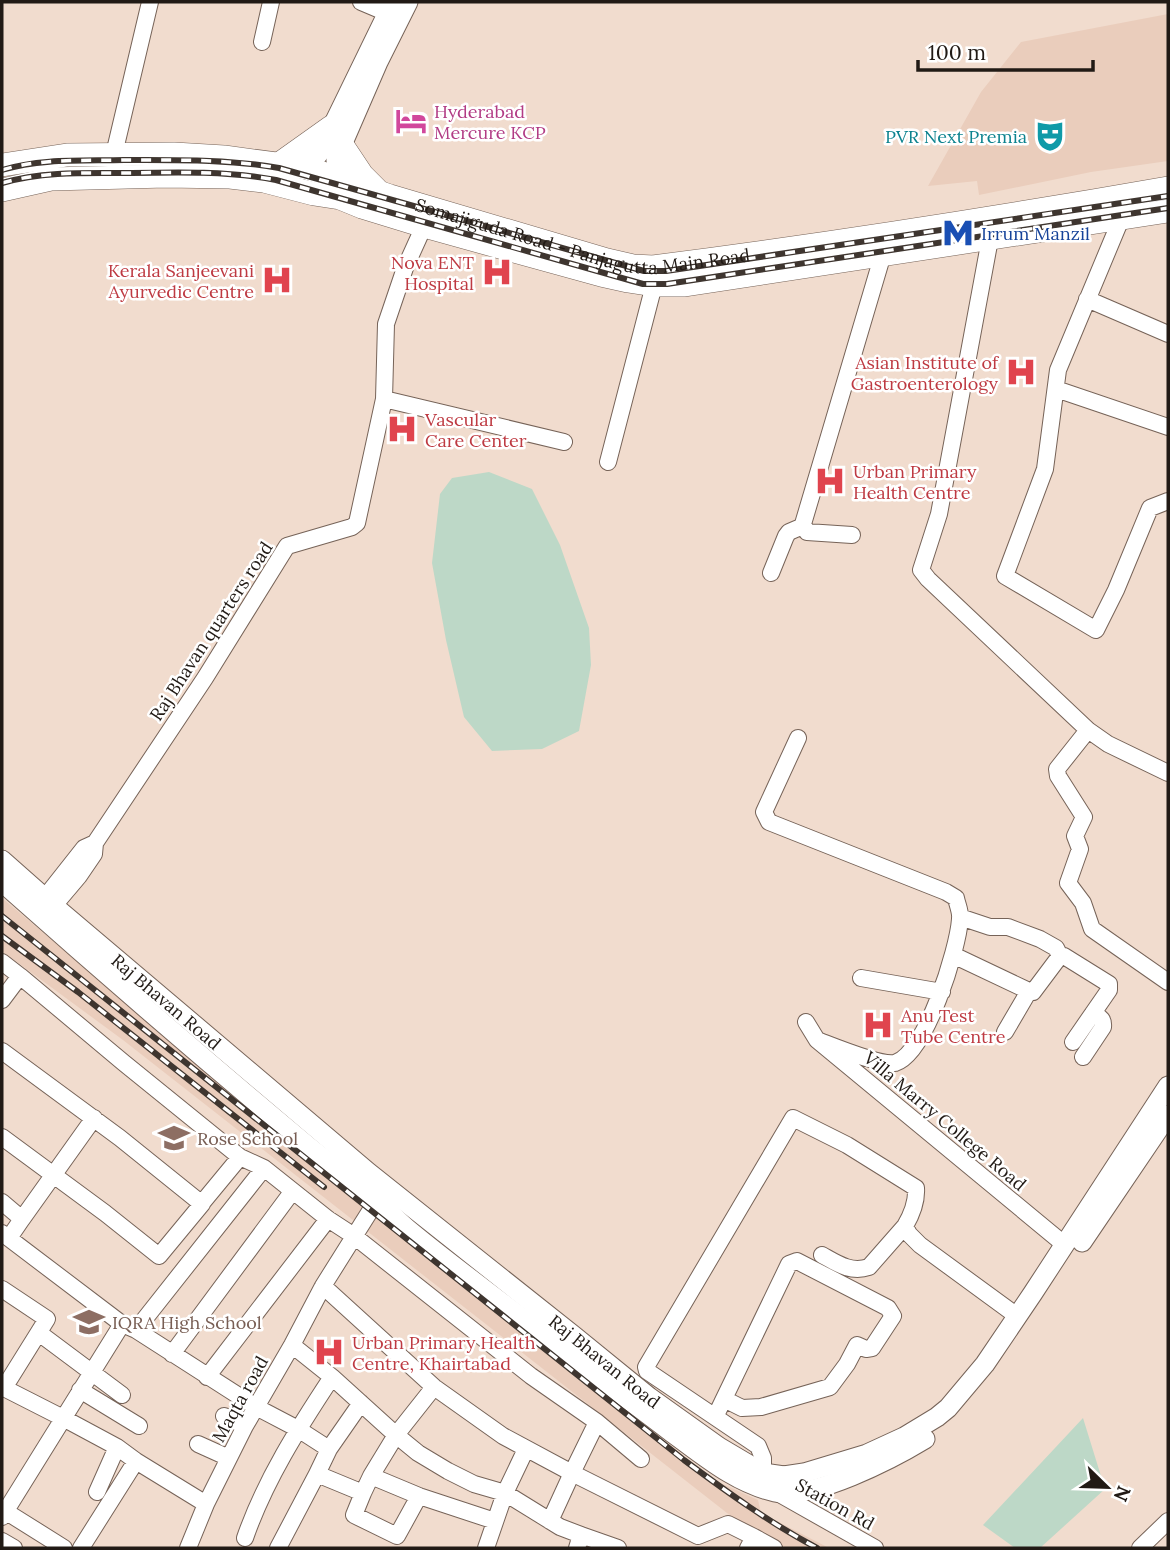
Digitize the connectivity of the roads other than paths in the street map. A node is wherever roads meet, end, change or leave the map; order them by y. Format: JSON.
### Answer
{"nodes":[{"id":1,"x":150,"y":2,"type":"edge"},
{"id":2,"x":271,"y":2,"type":"edge"},
{"id":3,"x":361,"y":2,"type":"edge"},
{"id":4,"x":408,"y":2,"type":"edge"},
{"id":5,"x":390,"y":7,"type":"edge"},
{"id":6,"x":261,"y":42,"type":"dead end"},
{"id":7,"x":114,"y":154,"type":"junction"},
{"id":8,"x":67,"y":155,"type":"junction"},
{"id":9,"x":329,"y":155,"type":"junction"},
{"id":10,"x":279,"y":164,"type":"junction"},
{"id":11,"x":2,"y":165,"type":"edge"},
{"id":12,"x":74,"y":178,"type":"junction"},
{"id":13,"x":1168,"y":188,"type":"edge"},
{"id":14,"x":2,"y":190,"type":"edge"},
{"id":15,"x":379,"y":192,"type":"junction"},
{"id":16,"x":1168,"y":211,"type":"edge"},
{"id":17,"x":1121,"y":219,"type":"junction"},
{"id":18,"x":424,"y":226,"type":"junction"},
{"id":19,"x":990,"y":239,"type":"junction"},
{"id":20,"x":883,"y":254,"type":"junction"},
{"id":21,"x":729,"y":268,"type":"junction"},
{"id":22,"x":654,"y":285,"type":"junction"},
{"id":23,"x":1087,"y":299,"type":"junction"},
{"id":24,"x":1168,"y":334,"type":"edge"},
{"id":25,"x":1056,"y":388,"type":"junction"},
{"id":26,"x":384,"y":399,"type":"junction"},
{"id":27,"x":1168,"y":427,"type":"edge"},
{"id":28,"x":564,"y":442,"type":"dead end"},
{"id":29,"x":608,"y":461,"type":"dead end"},
{"id":30,"x":1168,"y":501,"type":"edge"},
{"id":31,"x":803,"y":526,"type":"junction"},
{"id":32,"x":852,"y":535,"type":"dead end"},
{"id":33,"x":771,"y":573,"type":"dead end"},
{"id":34,"x":1088,"y":730,"type":"junction"},
{"id":35,"x":799,"y":738,"type":"dead end"},
{"id":36,"x":1168,"y":772,"type":"edge"},
{"id":37,"x":2,"y":860,"type":"edge"},
{"id":38,"x":2,"y":882,"type":"edge"},
{"id":39,"x":44,"y":908,"type":"junction"},
{"id":40,"x":961,"y":917,"type":"junction"},
{"id":41,"x":953,"y":955,"type":"junction"},
{"id":42,"x":1060,"y":956,"type":"junction"},
{"id":43,"x":2,"y":962,"type":"edge"},
{"id":44,"x":20,"y":975,"type":"junction"},
{"id":45,"x":860,"y":978,"type":"dead end"},
{"id":46,"x":1168,"y":982,"type":"edge"},
{"id":47,"x":1028,"y":991,"type":"junction"},
{"id":48,"x":942,"y":992,"type":"junction"},
{"id":49,"x":2,"y":1000,"type":"edge"},
{"id":50,"x":1093,"y":1013,"type":"junction"},
{"id":51,"x":806,"y":1022,"type":"dead end"},
{"id":52,"x":1005,"y":1032,"type":"dead end"},
{"id":53,"x":817,"y":1040,"type":"junction"},
{"id":54,"x":1073,"y":1042,"type":"dead end"},
{"id":55,"x":2,"y":1051,"type":"edge"},
{"id":56,"x":1083,"y":1057,"type":"dead end"},
{"id":57,"x":1168,"y":1086,"type":"edge"},
{"id":58,"x":1168,"y":1115,"type":"edge"},
{"id":59,"x":94,"y":1118,"type":"junction"},
{"id":60,"x":2,"y":1137,"type":"edge"},
{"id":61,"x":240,"y":1157,"type":"junction"},
{"id":62,"x":264,"y":1168,"type":"junction"},
{"id":63,"x":54,"y":1175,"type":"junction"},
{"id":64,"x":292,"y":1192,"type":"junction"},
{"id":65,"x":377,"y":1200,"type":"junction"},
{"id":66,"x":2,"y":1202,"type":"edge"},
{"id":67,"x":202,"y":1203,"type":"junction"},
{"id":68,"x":22,"y":1219,"type":"junction"},
{"id":69,"x":327,"y":1219,"type":"junction"},
{"id":70,"x":905,"y":1226,"type":"junction"},
{"id":71,"x":5,"y":1235,"type":"edge"},
{"id":72,"x":354,"y":1236,"type":"junction"},
{"id":73,"x":1065,"y":1245,"type":"junction"},
{"id":74,"x":822,"y":1255,"type":"dead end"},
{"id":75,"x":323,"y":1286,"type":"junction"},
{"id":76,"x":2,"y":1289,"type":"edge"},
{"id":77,"x":1017,"y":1316,"type":"junction"},
{"id":78,"x":129,"y":1327,"type":"junction"},
{"id":79,"x":39,"y":1333,"type":"junction"},
{"id":80,"x":292,"y":1345,"type":"junction"},
{"id":81,"x":172,"y":1354,"type":"junction"},
{"id":82,"x":92,"y":1373,"type":"junction"},
{"id":83,"x":207,"y":1377,"type":"junction"},
{"id":84,"x":332,"y":1377,"type":"junction"},
{"id":85,"x":433,"y":1387,"type":"junction"},
{"id":86,"x":3,"y":1388,"type":"edge"},
{"id":87,"x":80,"y":1390,"type":"junction"},
{"id":88,"x":122,"y":1395,"type":"dead end"},
{"id":89,"x":724,"y":1399,"type":"junction"},
{"id":90,"x":360,"y":1403,"type":"junction"},
{"id":91,"x":256,"y":1407,"type":"junction"},
{"id":92,"x":224,"y":1416,"type":"dead end"},
{"id":93,"x":63,"y":1418,"type":"junction"},
{"id":94,"x":715,"y":1418,"type":"junction"},
{"id":95,"x":597,"y":1422,"type":"junction"},
{"id":96,"x":139,"y":1426,"type":"dead end"},
{"id":97,"x":245,"y":1426,"type":"junction"},
{"id":98,"x":298,"y":1429,"type":"junction"},
{"id":99,"x":396,"y":1436,"type":"junction"},
{"id":100,"x":198,"y":1444,"type":"dead end"},
{"id":101,"x":117,"y":1447,"type":"junction"},
{"id":102,"x":526,"y":1448,"type":"junction"},
{"id":103,"x":329,"y":1449,"type":"junction"},
{"id":104,"x":229,"y":1458,"type":"junction"},
{"id":105,"x":640,"y":1459,"type":"dead end"},
{"id":106,"x":136,"y":1461,"type":"junction"},
{"id":107,"x":572,"y":1473,"type":"junction"},
{"id":108,"x":763,"y":1473,"type":"junction"},
{"id":109,"x":317,"y":1474,"type":"junction"},
{"id":110,"x":371,"y":1476,"type":"junction"},
{"id":111,"x":97,"y":1492,"type":"dead end"},
{"id":112,"x":776,"y":1492,"type":"junction"},
{"id":113,"x":363,"y":1493,"type":"junction"},
{"id":114,"x":505,"y":1493,"type":"junction"},
{"id":115,"x":419,"y":1496,"type":"junction"},
{"id":116,"x":206,"y":1504,"type":"junction"},
{"id":117,"x":4,"y":1514,"type":"edge"},
{"id":118,"x":495,"y":1521,"type":"junction"},
{"id":119,"x":550,"y":1521,"type":"junction"},
{"id":120,"x":1168,"y":1521,"type":"edge"},
{"id":121,"x":245,"y":1538,"type":"dead end"},
{"id":122,"x":2,"y":1541,"type":"edge"},
{"id":123,"x":579,"y":1541,"type":"edge"},
{"id":124,"x":398,"y":1542,"type":"edge"},
{"id":125,"x":751,"y":1542,"type":"edge"},
{"id":126,"x":14,"y":1548,"type":"edge"},
{"id":127,"x":64,"y":1548,"type":"edge"},
{"id":128,"x":81,"y":1548,"type":"edge"},
{"id":129,"x":188,"y":1548,"type":"edge"},
{"id":130,"x":278,"y":1548,"type":"edge"},
{"id":131,"x":486,"y":1548,"type":"edge"},
{"id":132,"x":618,"y":1548,"type":"edge"},
{"id":133,"x":774,"y":1548,"type":"edge"},
{"id":134,"x":876,"y":1548,"type":"edge"},
{"id":135,"x":1140,"y":1548,"type":"edge"}],
"edges":[{"from":1,"to":7,"type":"street"},
{"from":2,"to":6,"type":"street"},
{"from":3,"to":5,"type":"street"},
{"from":4,"to":9,"type":"main road"},
{"from":5,"to":9,"type":"main road"},
{"from":7,"to":8,"type":"highway","name":"Somajiguda Road - Panjagutta Main Road"},
{"from":7,"to":10,"type":"highway","name":"Somajiguda Road - Panjagutta Main Road"},
{"from":8,"to":11,"type":"highway","name":"Somajiguda Road - Panjagutta Main Road"},
{"from":8,"to":12,"type":"highway"},
{"from":9,"to":10,"type":"highway"},
{"from":9,"to":10,"type":"highway","name":"Somajiguda Road - Panjagutta Main Road"},
{"from":9,"to":15,"type":"highway","name":"Somajiguda Road - Panjagutta Main Road"},
{"from":9,"to":15,"type":"highway"},
{"from":12,"to":14,"type":"highway","name":"Somajiguda Road - Panjagutta Main Road"},
{"from":12,"to":18,"type":"highway","name":"Somajiguda Road - Panjagutta Main Road"},
{"from":13,"to":21,"type":"highway","name":"Somajiguda Road - Panjagutta Main Road"},
{"from":15,"to":21,"type":"highway","name":"Somajiguda Road - Panjagutta Main Road"},
{"from":16,"to":17,"type":"highway","name":"Somajiguda Road - Panjagutta Main Road"},
{"from":17,"to":19,"type":"highway","name":"Somajiguda Road - Panjagutta Main Road"},
{"from":17,"to":23,"type":"street"},
{"from":18,"to":22,"type":"highway","name":"Somajiguda Road - Panjagutta Main Road"},
{"from":18,"to":26,"type":"street","name":"Raj Bhavan quarters road"},
{"from":19,"to":20,"type":"highway","name":"Somajiguda Road - Panjagutta Main Road"},
{"from":19,"to":34,"type":"street"},
{"from":20,"to":21,"type":"highway","name":"Somajiguda Road - Panjagutta Main Road"},
{"from":20,"to":31,"type":"street"},
{"from":21,"to":22,"type":"highway","name":"Somajiguda Road - Panjagutta Main Road"},
{"from":22,"to":29,"type":"street"},
{"from":23,"to":24,"type":"street"},
{"from":23,"to":25,"type":"street"},
{"from":25,"to":27,"type":"street"},
{"from":25,"to":30,"type":"street"},
{"from":26,"to":28,"type":"street"},
{"from":26,"to":39,"type":"street","name":"Raj Bhavan quarters road"},
{"from":31,"to":32,"type":"street"},
{"from":31,"to":33,"type":"street"},
{"from":34,"to":36,"type":"street"},
{"from":34,"to":46,"type":"street"},
{"from":35,"to":40,"type":"street"},
{"from":37,"to":39,"type":"main road","name":"Raj Bhavan Road"},
{"from":38,"to":39,"type":"main road","name":"Raj Bhavan Road"},
{"from":39,"to":65,"type":"main road","name":"Raj Bhavan Road"},
{"from":39,"to":108,"type":"main road","name":"Raj Bhavan Road"},
{"from":40,"to":41,"type":"street"},
{"from":40,"to":42,"type":"street"},
{"from":41,"to":47,"type":"street"},
{"from":41,"to":48,"type":"street"},
{"from":42,"to":47,"type":"street"},
{"from":42,"to":50,"type":"street"},
{"from":43,"to":44,"type":"street"},
{"from":44,"to":49,"type":"street"},
{"from":44,"to":61,"type":"street"},
{"from":45,"to":48,"type":"street"},
{"from":47,"to":52,"type":"street"},
{"from":48,"to":53,"type":"street"},
{"from":50,"to":54,"type":"street"},
{"from":50,"to":56,"type":"street"},
{"from":51,"to":53,"type":"street","name":"Villa Marry College Road"},
{"from":53,"to":73,"type":"street","name":"Villa Marry College Road"},
{"from":55,"to":59,"type":"street"},
{"from":57,"to":73,"type":"main road","name":"Raj Bhavan Road"},
{"from":58,"to":112,"type":"main road","name":"Raj Bhavan Road"},
{"from":59,"to":63,"type":"street"},
{"from":59,"to":67,"type":"street"},
{"from":60,"to":63,"type":"street"},
{"from":61,"to":62,"type":"street"},
{"from":61,"to":67,"type":"street"},
{"from":62,"to":64,"type":"street"},
{"from":62,"to":78,"type":"street"},
{"from":63,"to":67,"type":"street"},
{"from":63,"to":68,"type":"street"},
{"from":64,"to":69,"type":"street"},
{"from":64,"to":81,"type":"street"},
{"from":65,"to":72,"type":"street","name":"Maqta road"},
{"from":65,"to":112,"type":"main road","name":"Raj Bhavan Road"},
{"from":66,"to":68,"type":"street"},
{"from":68,"to":71,"type":"street"},
{"from":69,"to":72,"type":"street"},
{"from":69,"to":83,"type":"street"},
{"from":70,"to":74,"type":"street"},
{"from":70,"to":77,"type":"street"},
{"from":70,"to":94,"type":"street"},
{"from":71,"to":78,"type":"street"},
{"from":72,"to":75,"type":"street","name":"Maqta road"},
{"from":72,"to":95,"type":"street"},
{"from":73,"to":77,"type":"main road","name":"Raj Bhavan Road"},
{"from":75,"to":80,"type":"street","name":"Maqta road"},
{"from":75,"to":85,"type":"street"},
{"from":76,"to":79,"type":"street"},
{"from":77,"to":108,"type":"main road","name":"Raj Bhavan Road"},
{"from":78,"to":81,"type":"street"},
{"from":78,"to":82,"type":"street"},
{"from":79,"to":82,"type":"street"},
{"from":79,"to":86,"type":"street"},
{"from":80,"to":84,"type":"street"},
{"from":80,"to":91,"type":"street","name":"Maqta road"},
{"from":81,"to":83,"type":"street"},
{"from":82,"to":87,"type":"street"},
{"from":82,"to":88,"type":"street"},
{"from":83,"to":91,"type":"street"},
{"from":84,"to":90,"type":"street"},
{"from":84,"to":98,"type":"street"},
{"from":85,"to":99,"type":"street"},
{"from":85,"to":102,"type":"street"},
{"from":86,"to":93,"type":"street"},
{"from":87,"to":93,"type":"street"},
{"from":87,"to":96,"type":"street"},
{"from":89,"to":89,"type":"street"},
{"from":89,"to":94,"type":"street"},
{"from":90,"to":99,"type":"street"},
{"from":90,"to":103,"type":"street"},
{"from":91,"to":97,"type":"street","name":"Maqta road"},
{"from":91,"to":98,"type":"street"},
{"from":92,"to":97,"type":"street"},
{"from":93,"to":101,"type":"street"},
{"from":93,"to":117,"type":"street"},
{"from":94,"to":108,"type":"street"},
{"from":95,"to":105,"type":"street"},
{"from":95,"to":107,"type":"street"},
{"from":97,"to":104,"type":"street","name":"Maqta road"},
{"from":98,"to":103,"type":"street"},
{"from":98,"to":121,"type":"street"},
{"from":99,"to":110,"type":"street"},
{"from":99,"to":114,"type":"street"},
{"from":100,"to":104,"type":"street"},
{"from":101,"to":106,"type":"street"},
{"from":101,"to":111,"type":"street"},
{"from":102,"to":107,"type":"street"},
{"from":102,"to":114,"type":"street"},
{"from":103,"to":109,"type":"street"},
{"from":104,"to":116,"type":"street","name":"Maqta road"},
{"from":106,"to":116,"type":"street"},
{"from":106,"to":128,"type":"street"},
{"from":107,"to":119,"type":"street"},
{"from":107,"to":125,"type":"street"},
{"from":108,"to":112,"type":"street"},
{"from":109,"to":113,"type":"street"},
{"from":109,"to":130,"type":"street"},
{"from":110,"to":113,"type":"street"},
{"from":110,"to":115,"type":"street"},
{"from":112,"to":134,"type":"street","name":"Station Rd"},
{"from":113,"to":124,"type":"street"},
{"from":114,"to":118,"type":"street"},
{"from":114,"to":119,"type":"street"},
{"from":115,"to":118,"type":"street"},
{"from":115,"to":124,"type":"street"},
{"from":116,"to":129,"type":"street","name":"Maqta road"},
{"from":117,"to":127,"type":"street"},
{"from":118,"to":131,"type":"street"},
{"from":119,"to":123,"type":"street"},
{"from":120,"to":135,"type":"street"},
{"from":122,"to":126,"type":"street"},
{"from":123,"to":132,"type":"street"},
{"from":125,"to":133,"type":"street"}]}
